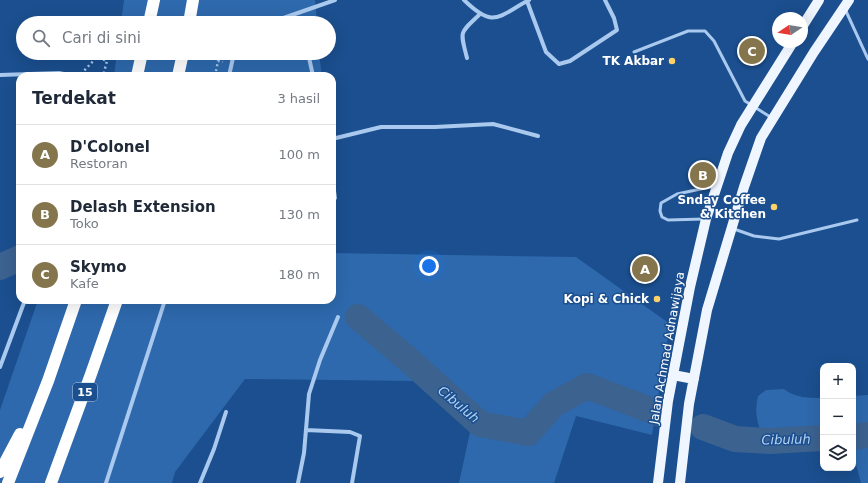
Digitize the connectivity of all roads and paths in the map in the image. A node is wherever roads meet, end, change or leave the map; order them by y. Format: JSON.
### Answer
{"nodes":[{"id":1,"x":154,"y":0,"type":"edge"},
{"id":2,"x":194,"y":0,"type":"edge"},
{"id":3,"x":335,"y":0,"type":"edge"},
{"id":4,"x":464,"y":0,"type":"edge"},
{"id":5,"x":528,"y":0,"type":"edge"},
{"id":6,"x":605,"y":0,"type":"edge"},
{"id":7,"x":818,"y":0,"type":"edge"},
{"id":8,"x":846,"y":4,"type":"edge"},
{"id":9,"x":480,"y":14,"type":"junction"},
{"id":10,"x":150,"y":16,"type":"edge"},
{"id":11,"x":191,"y":16,"type":"edge"},
{"id":12,"x":289,"y":16,"type":"edge"},
{"id":13,"x":808,"y":17,"type":"edge"},
{"id":14,"x":789,"y":48,"type":"edge"},
{"id":15,"x":634,"y":52,"type":"dead end"},
{"id":16,"x":467,"y":58,"type":"dead end"},
{"id":17,"x":868,"y":59,"type":"edge"},
{"id":18,"x":94,"y":60,"type":"edge"},
{"id":19,"x":104,"y":60,"type":"edge"},
{"id":20,"x":140,"y":60,"type":"edge"},
{"id":21,"x":181,"y":60,"type":"edge"},
{"id":22,"x":232,"y":60,"type":"edge"},
{"id":23,"x":310,"y":60,"type":"edge"},
{"id":24,"x":83,"y":72,"type":"edge"},
{"id":25,"x":103,"y":72,"type":"edge"},
{"id":26,"x":138,"y":72,"type":"edge"},
{"id":27,"x":179,"y":72,"type":"edge"},
{"id":28,"x":230,"y":72,"type":"edge"},
{"id":29,"x":312,"y":72,"type":"edge"},
{"id":30,"x":16,"y":74,"type":"edge"},
{"id":31,"x":0,"y":75,"type":"edge"},
{"id":32,"x":753,"y":106,"type":"junction"},
{"id":33,"x":773,"y":119,"type":"junction"},
{"id":34,"x":538,"y":136,"type":"dead end"},
{"id":35,"x":336,"y":137,"type":"edge"},
{"id":36,"x":717,"y":186,"type":"junction"},
{"id":37,"x":706,"y":219,"type":"junction"},
{"id":38,"x":858,"y":220,"type":"dead end"},
{"id":39,"x":731,"y":228,"type":"junction"},
{"id":40,"x":24,"y":304,"type":"edge"},
{"id":41,"x":75,"y":304,"type":"edge"},
{"id":42,"x":116,"y":304,"type":"edge"},
{"id":43,"x":164,"y":304,"type":"edge"},
{"id":44,"x":338,"y":317,"type":"dead end"},
{"id":45,"x":0,"y":367,"type":"edge"},
{"id":46,"x":673,"y":375,"type":"junction"},
{"id":47,"x":694,"y":379,"type":"junction"},
{"id":48,"x":48,"y":381,"type":"junction"},
{"id":49,"x":226,"y":412,"type":"dead end"},
{"id":50,"x":306,"y":430,"type":"junction"},
{"id":51,"x":0,"y":472,"type":"edge"},
{"id":52,"x":8,"y":483,"type":"edge"},
{"id":53,"x":51,"y":483,"type":"edge"},
{"id":54,"x":106,"y":483,"type":"edge"},
{"id":55,"x":200,"y":483,"type":"edge"},
{"id":56,"x":298,"y":483,"type":"edge"},
{"id":57,"x":352,"y":483,"type":"edge"},
{"id":58,"x":658,"y":483,"type":"edge"},
{"id":59,"x":680,"y":483,"type":"edge"}],
"edges":[{"from":1,"to":10,"type":"highway"},
{"from":2,"to":11,"type":"highway"},
{"from":3,"to":12,"type":"street"},
{"from":4,"to":9,"type":"street"},
{"from":5,"to":6,"type":"street"},
{"from":5,"to":9,"type":"street"},
{"from":7,"to":13,"type":"main road"},
{"from":8,"to":17,"type":"lane"},
{"from":8,"to":33,"type":"main road"},
{"from":9,"to":16,"type":"street"},
{"from":14,"to":32,"type":"main road","name":"Jalan Achmad Adnawijaya"},
{"from":15,"to":32,"type":"lane"},
{"from":18,"to":24,"type":"path"},
{"from":19,"to":25,"type":"path"},
{"from":20,"to":26,"type":"highway"},
{"from":21,"to":27,"type":"highway"},
{"from":22,"to":28,"type":"street"},
{"from":23,"to":29,"type":"street"},
{"from":30,"to":31,"type":"street"},
{"from":32,"to":33,"type":"lane"},
{"from":32,"to":36,"type":"main road","name":"Jalan Achmad Adnawijaya"},
{"from":33,"to":39,"type":"main road"},
{"from":34,"to":35,"type":"street"},
{"from":36,"to":37,"type":"main road","name":"Jalan Achmad Adnawijaya"},
{"from":36,"to":37,"type":"lane"},
{"from":37,"to":46,"type":"main road","name":"Jalan Achmad Adnawijaya"},
{"from":38,"to":39,"type":"lane"},
{"from":39,"to":47,"type":"main road"},
{"from":40,"to":45,"type":"street"},
{"from":41,"to":48,"type":"highway"},
{"from":42,"to":53,"type":"highway","number":"15"},
{"from":43,"to":54,"type":"street"},
{"from":44,"to":50,"type":"street"},
{"from":46,"to":47,"type":"main road"},
{"from":46,"to":58,"type":"main road","name":"Jalan Achmad Adnawijaya"},
{"from":47,"to":59,"type":"main road"},
{"from":48,"to":51,"type":"highway"},
{"from":48,"to":52,"type":"highway"},
{"from":49,"to":55,"type":"street"},
{"from":50,"to":56,"type":"street"},
{"from":50,"to":57,"type":"street"}]}
